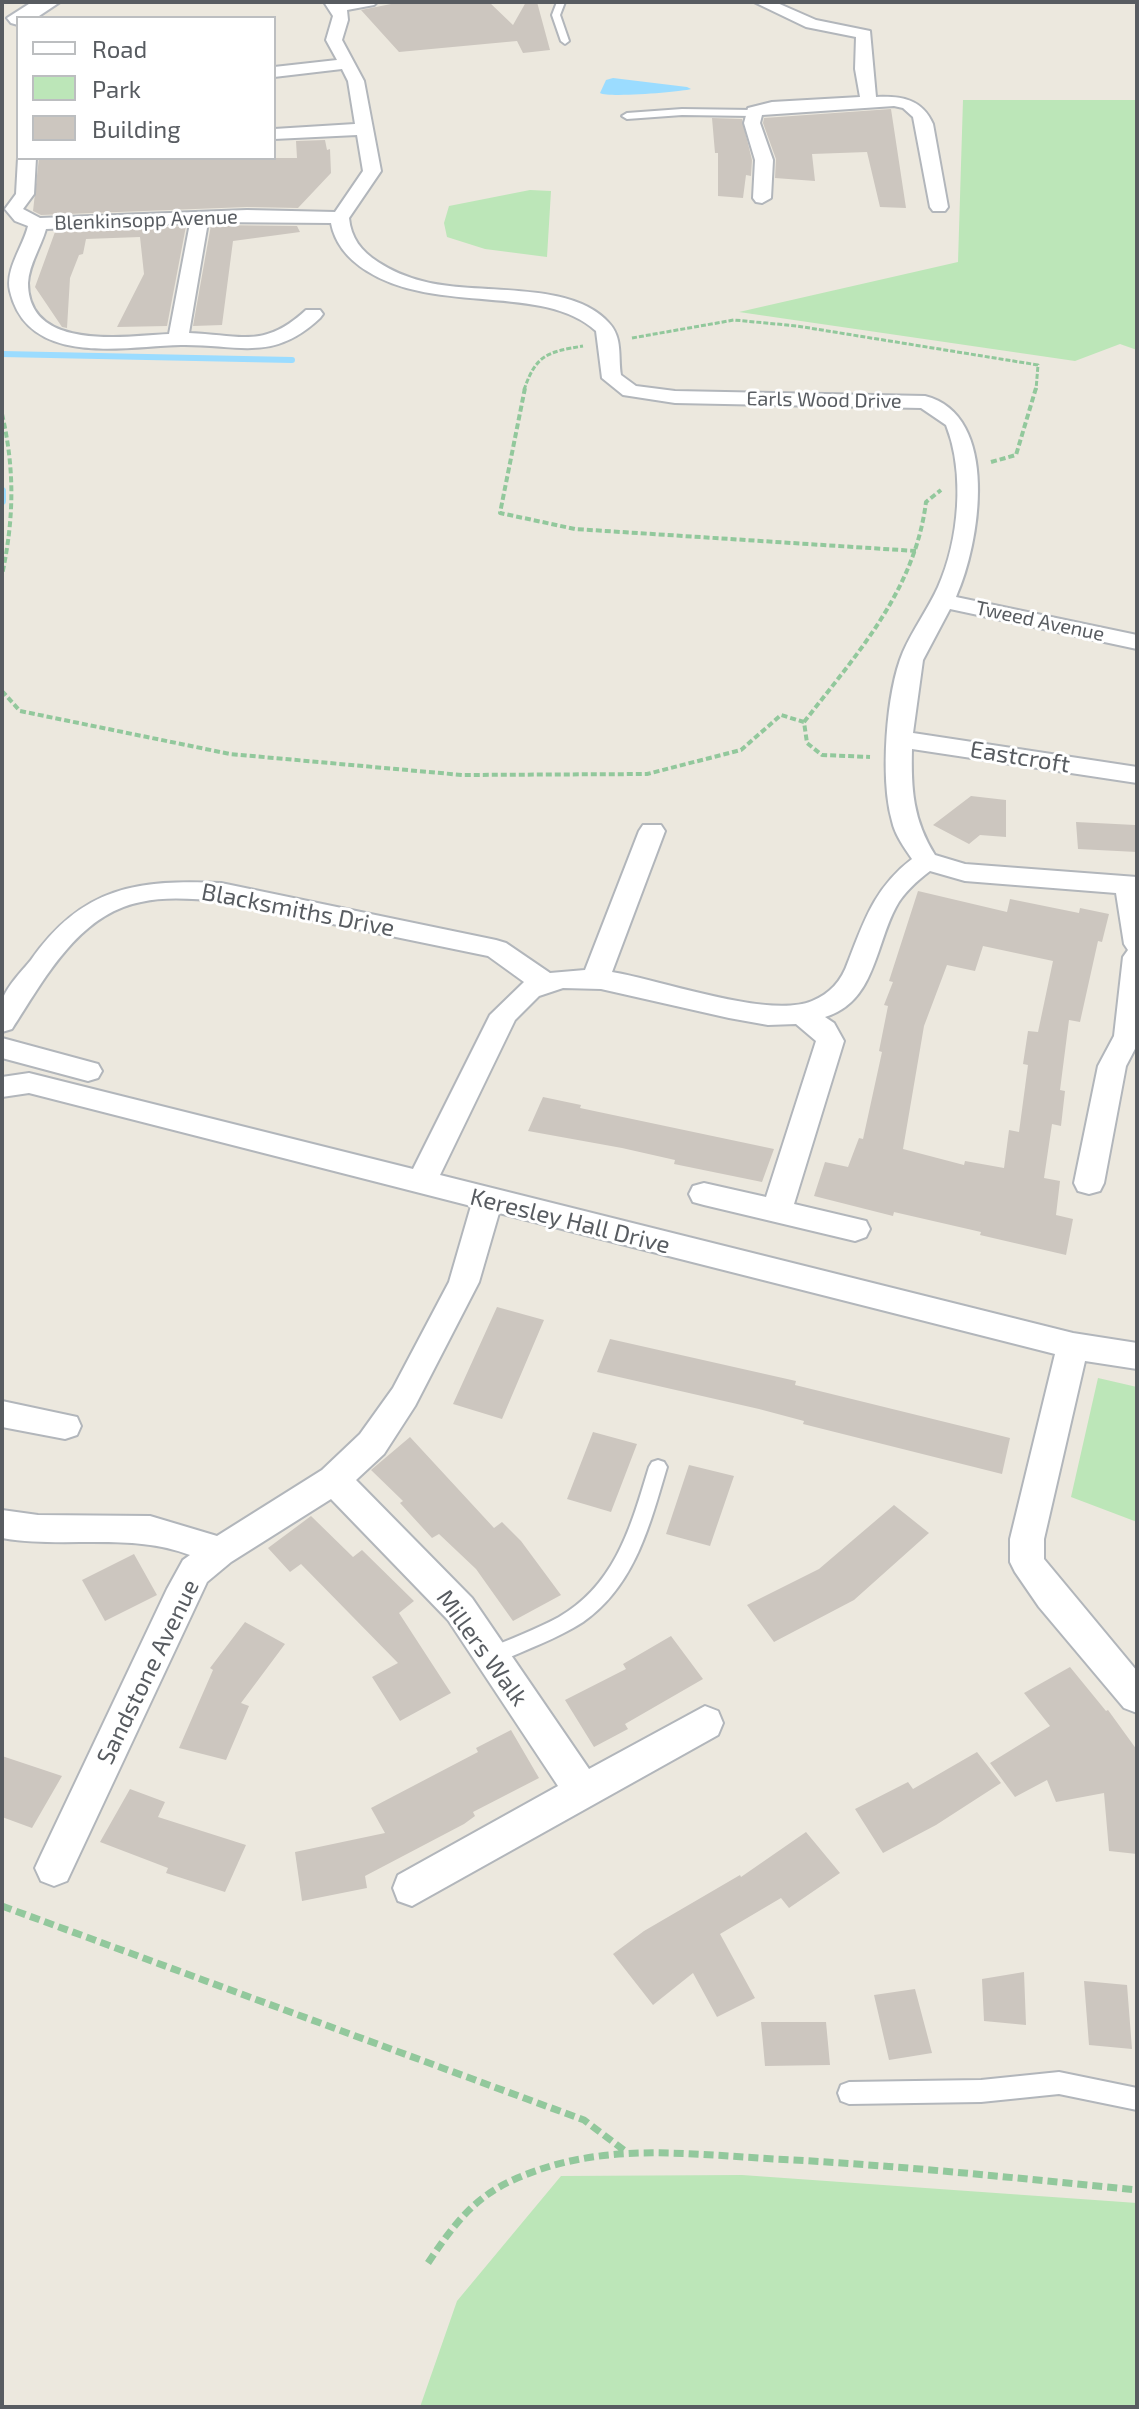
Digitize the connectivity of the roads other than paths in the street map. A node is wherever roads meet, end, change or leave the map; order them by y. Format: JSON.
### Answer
{"nodes":[{"id":1,"x":49,"y":2,"type":"edge"},
{"id":2,"x":369,"y":2,"type":"edge"},
{"id":3,"x":561,"y":2,"type":"edge"},
{"id":4,"x":762,"y":2,"type":"edge"},
{"id":5,"x":335,"y":4,"type":"edge"},
{"id":6,"x":22,"y":16,"type":"edge"},
{"id":7,"x":565,"y":41,"type":"dead end"},
{"id":8,"x":346,"y":64,"type":"junction"},
{"id":9,"x":276,"y":72,"type":"edge"},
{"id":10,"x":869,"y":102,"type":"junction"},
{"id":11,"x":753,"y":113,"type":"junction"},
{"id":12,"x":627,"y":116,"type":"dead end"},
{"id":13,"x":364,"y":129,"type":"junction"},
{"id":14,"x":276,"y":134,"type":"edge"},
{"id":15,"x":27,"y":160,"type":"edge"},
{"id":16,"x":762,"y":198,"type":"dead end"},
{"id":17,"x":939,"y":207,"type":"dead end"},
{"id":18,"x":200,"y":216,"type":"junction"},
{"id":19,"x":340,"y":218,"type":"junction"},
{"id":20,"x":38,"y":224,"type":"junction"},
{"id":21,"x":313,"y":314,"type":"dead end"},
{"id":22,"x":178,"y":339,"type":"junction"},
{"id":23,"x":943,"y":601,"type":"junction"},
{"id":24,"x":1137,"y":642,"type":"edge"},
{"id":25,"x":901,"y":749,"type":"junction"},
{"id":26,"x":1137,"y":775,"type":"edge"},
{"id":27,"x":652,"y":831,"type":"dead end"},
{"id":28,"x":926,"y":861,"type":"junction"},
{"id":29,"x":1132,"y":886,"type":"edge"},
{"id":30,"x":1137,"y":944,"type":"edge"},
{"id":31,"x":1137,"y":957,"type":"edge"},
{"id":32,"x":596,"y":978,"type":"junction"},
{"id":33,"x":545,"y":983,"type":"junction"},
{"id":34,"x":802,"y":1014,"type":"junction"},
{"id":35,"x":2,"y":1022,"type":"edge"},
{"id":36,"x":2,"y":1048,"type":"edge"},
{"id":37,"x":1129,"y":1053,"type":"edge"},
{"id":38,"x":88,"y":1071,"type":"dead end"},
{"id":39,"x":4,"y":1086,"type":"edge"},
{"id":40,"x":421,"y":1183,"type":"junction"},
{"id":41,"x":1089,"y":1183,"type":"dead end"},
{"id":42,"x":704,"y":1194,"type":"dead end"},
{"id":43,"x":488,"y":1200,"type":"junction"},
{"id":44,"x":777,"y":1211,"type":"junction"},
{"id":45,"x":855,"y":1229,"type":"dead end"},
{"id":46,"x":1073,"y":1346,"type":"junction"},
{"id":47,"x":1137,"y":1356,"type":"edge"},
{"id":48,"x":2,"y":1414,"type":"edge"},
{"id":49,"x":65,"y":1426,"type":"dead end"},
{"id":50,"x":658,"y":1467,"type":"dead end"},
{"id":51,"x":334,"y":1480,"type":"junction"},
{"id":52,"x":2,"y":1524,"type":"edge"},
{"id":53,"x":219,"y":1552,"type":"junction"},
{"id":54,"x":492,"y":1656,"type":"junction"},
{"id":55,"x":1137,"y":1697,"type":"edge"},
{"id":56,"x":705,"y":1723,"type":"dead end"},
{"id":57,"x":583,"y":1792,"type":"junction"},
{"id":58,"x":54,"y":1868,"type":"dead end"},
{"id":59,"x":412,"y":1888,"type":"dead end"},
{"id":60,"x":849,"y":2093,"type":"dead end"},
{"id":61,"x":1137,"y":2099,"type":"edge"}],
"edges":[{"from":1,"to":6,"type":"street"},
{"from":2,"to":5,"type":"street"},
{"from":3,"to":7,"type":"lane"},
{"from":4,"to":10,"type":"street"},
{"from":5,"to":8,"type":"street"},
{"from":8,"to":9,"type":"street"},
{"from":8,"to":13,"type":"street"},
{"from":10,"to":11,"type":"street"},
{"from":10,"to":17,"type":"street"},
{"from":11,"to":12,"type":"lane"},
{"from":11,"to":16,"type":"street"},
{"from":13,"to":14,"type":"street"},
{"from":13,"to":19,"type":"street"},
{"from":15,"to":20,"type":"street","name":"Blenkinsopp Avenue"},
{"from":18,"to":19,"type":"street","name":"Blenkinsopp Avenue"},
{"from":18,"to":20,"type":"street","name":"Blenkinsopp Avenue"},
{"from":18,"to":22,"type":"street"},
{"from":19,"to":23,"type":"street","name":"Earls Wood Drive"},
{"from":20,"to":22,"type":"street"},
{"from":21,"to":22,"type":"street"},
{"from":23,"to":24,"type":"street","name":"Tweed Avenue"},
{"from":23,"to":25,"type":"street","name":"Earls Wood Drive"},
{"from":25,"to":26,"type":"street","name":"Eastcroft"},
{"from":25,"to":28,"type":"street","name":"Earls Wood Drive"},
{"from":27,"to":32,"type":"street"},
{"from":28,"to":29,"type":"street"},
{"from":28,"to":34,"type":"street"},
{"from":29,"to":30,"type":"street"},
{"from":31,"to":37,"type":"street"},
{"from":32,"to":33,"type":"street"},
{"from":32,"to":34,"type":"street"},
{"from":33,"to":35,"type":"street","name":"Blacksmiths Drive"},
{"from":33,"to":40,"type":"street"},
{"from":34,"to":44,"type":"street"},
{"from":36,"to":38,"type":"street"},
{"from":37,"to":41,"type":"street"},
{"from":39,"to":40,"type":"street","name":"Keresley Hall Drive"},
{"from":40,"to":43,"type":"street","name":"Keresley Hall Drive"},
{"from":42,"to":44,"type":"street"},
{"from":43,"to":46,"type":"street","name":"Keresley Hall Drive"},
{"from":43,"to":51,"type":"street","name":"Sandstone Avenue"},
{"from":44,"to":45,"type":"street"},
{"from":46,"to":47,"type":"street","name":"Keresley Hall Drive"},
{"from":46,"to":55,"type":"street"},
{"from":48,"to":49,"type":"street"},
{"from":50,"to":54,"type":"lane"},
{"from":51,"to":53,"type":"street","name":"Sandstone Avenue"},
{"from":51,"to":54,"type":"street","name":"Millers Walk"},
{"from":52,"to":53,"type":"street"},
{"from":53,"to":58,"type":"street","name":"Sandstone Avenue"},
{"from":54,"to":57,"type":"street","name":"Millers Walk"},
{"from":56,"to":57,"type":"street"},
{"from":57,"to":59,"type":"street"},
{"from":60,"to":61,"type":"lane"}]}
